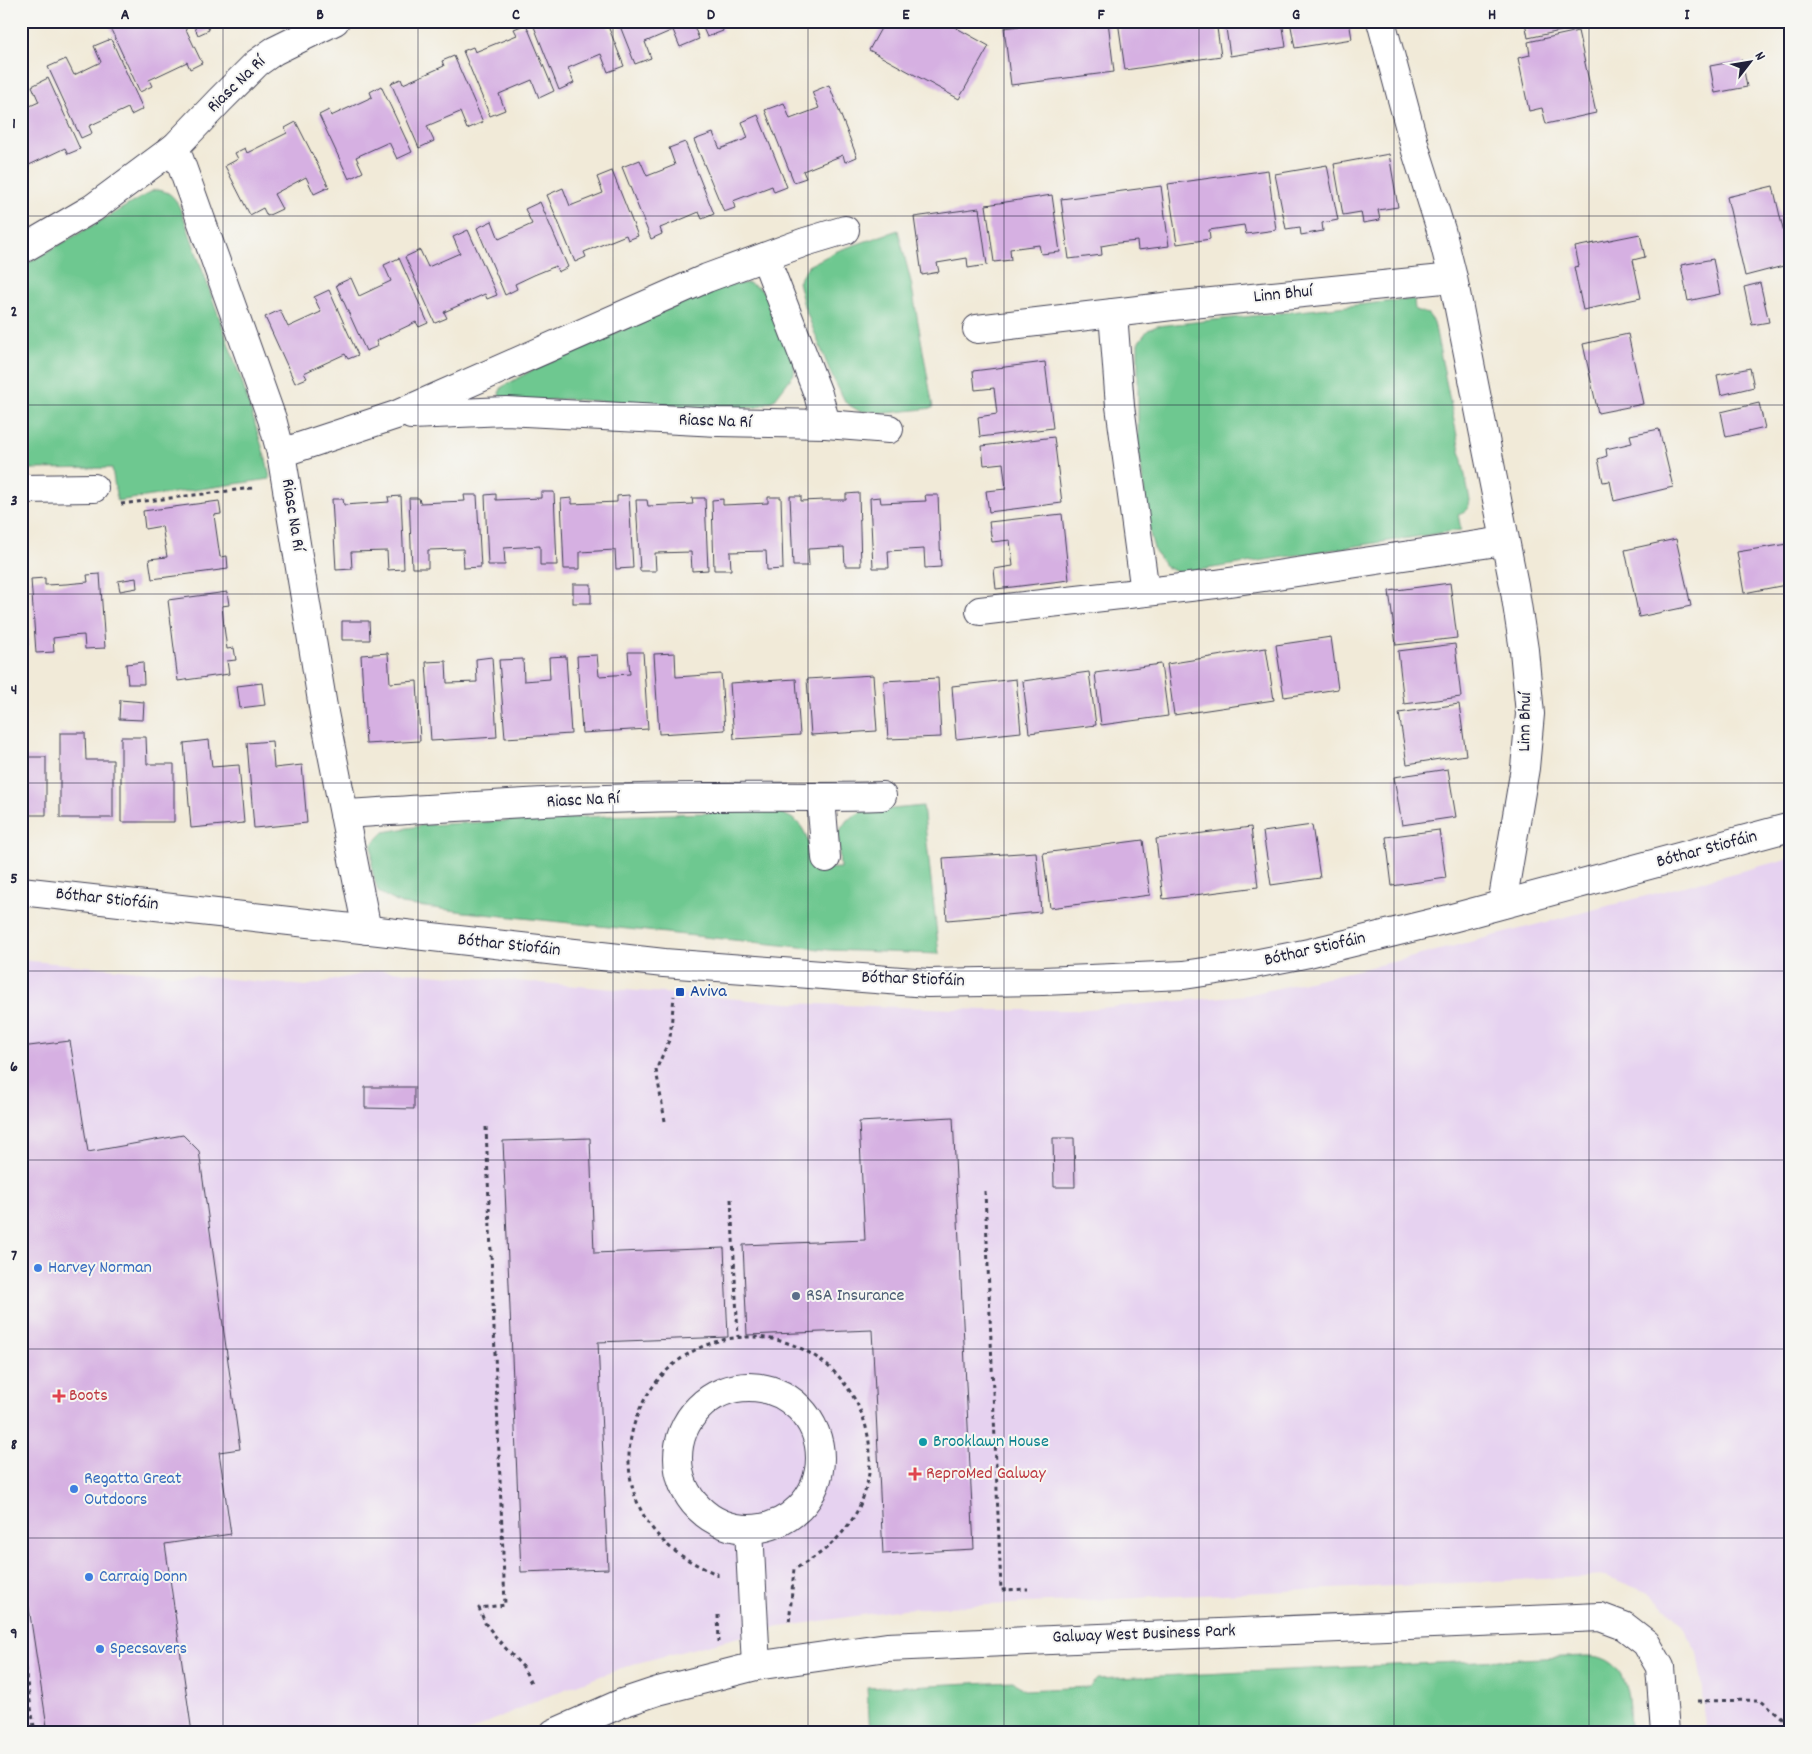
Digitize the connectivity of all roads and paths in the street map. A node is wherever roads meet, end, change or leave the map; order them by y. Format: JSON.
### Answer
{"nodes":[{"id":1,"x":335,"y":21,"type":"edge"},
{"id":2,"x":1381,"y":21,"type":"edge"},
{"id":3,"x":175,"y":147,"type":"junction"},
{"id":4,"x":845,"y":230,"type":"dead end"},
{"id":5,"x":30,"y":245,"type":"edge"},
{"id":6,"x":765,"y":256,"type":"junction"},
{"id":7,"x":1453,"y":278,"type":"junction"},
{"id":8,"x":1113,"y":313,"type":"junction"},
{"id":9,"x":977,"y":329,"type":"dead end"},
{"id":10,"x":396,"y":415,"type":"junction"},
{"id":11,"x":826,"y":424,"type":"junction"},
{"id":12,"x":889,"y":429,"type":"dead end"},
{"id":13,"x":281,"y":453,"type":"junction"},
{"id":14,"x":257,"y":488,"type":"dead end"},
{"id":15,"x":21,"y":489,"type":"edge"},
{"id":16,"x":103,"y":496,"type":"joint"},
{"id":17,"x":1504,"y":541,"type":"junction"},
{"id":18,"x":1145,"y":592,"type":"junction"},
{"id":19,"x":980,"y":611,"type":"dead end"},
{"id":20,"x":882,"y":796,"type":"dead end"},
{"id":21,"x":821,"y":798,"type":"junction"},
{"id":22,"x":344,"y":814,"type":"junction"},
{"id":23,"x":1791,"y":828,"type":"edge"},
{"id":24,"x":826,"y":858,"type":"dead end"},
{"id":25,"x":21,"y":891,"type":"edge"},
{"id":26,"x":1502,"y":904,"type":"junction"},
{"id":27,"x":367,"y":930,"type":"junction"},
{"id":28,"x":664,"y":963,"type":"junction"},
{"id":29,"x":665,"y":1121,"type":"dead end"},
{"id":30,"x":486,"y":1127,"type":"dead end"},
{"id":31,"x":985,"y":1191,"type":"dead end"},
{"id":32,"x":731,"y":1199,"type":"dead end"},
{"id":33,"x":738,"y":1337,"type":"junction"},
{"id":34,"x":749,"y":1529,"type":"junction"},
{"id":35,"x":717,"y":1583,"type":"dead end"},
{"id":36,"x":1028,"y":1589,"type":"dead end"},
{"id":37,"x":718,"y":1610,"type":"dead end"},
{"id":38,"x":788,"y":1632,"type":"dead end"},
{"id":39,"x":21,"y":1644,"type":"edge"},
{"id":40,"x":720,"y":1646,"type":"dead end"},
{"id":41,"x":756,"y":1666,"type":"junction"},
{"id":42,"x":532,"y":1685,"type":"dead end"},
{"id":43,"x":1698,"y":1701,"type":"dead end"},
{"id":44,"x":1791,"y":1725,"type":"edge"},
{"id":45,"x":35,"y":1733,"type":"edge"},
{"id":46,"x":554,"y":1733,"type":"edge"},
{"id":47,"x":1665,"y":1733,"type":"edge"}],
"edges":[{"from":1,"to":3,"type":"street","name":"Riasc Na Rí"},
{"from":2,"to":7,"type":"street","name":"Linn Bhuí"},
{"from":3,"to":5,"type":"street","name":"Riasc Na Rí"},
{"from":3,"to":13,"type":"street","name":"Riasc Na Rí"},
{"from":4,"to":6,"type":"street","name":"Riasc Na Rí"},
{"from":6,"to":10,"type":"street","name":"Riasc Na Rí"},
{"from":6,"to":11,"type":"street"},
{"from":7,"to":8,"type":"street","name":"Linn Bhuí"},
{"from":7,"to":17,"type":"street","name":"Linn Bhuí"},
{"from":8,"to":9,"type":"street","name":"Linn Bhuí"},
{"from":8,"to":18,"type":"street"},
{"from":10,"to":11,"type":"street","name":"Riasc Na Rí"},
{"from":10,"to":13,"type":"street","name":"Riasc Na Rí"},
{"from":11,"to":12,"type":"street","name":"Riasc Na Rí"},
{"from":13,"to":22,"type":"street","name":"Riasc Na Rí"},
{"from":14,"to":16,"type":"path"},
{"from":15,"to":16,"type":"street"},
{"from":17,"to":18,"type":"street"},
{"from":17,"to":26,"type":"street","name":"Linn Bhuí"},
{"from":18,"to":19,"type":"street"},
{"from":20,"to":21,"type":"street","name":"Riasc Na Rí"},
{"from":21,"to":22,"type":"street","name":"Riasc Na Rí"},
{"from":21,"to":24,"type":"street"},
{"from":22,"to":27,"type":"street","name":"Riasc Na Rí"},
{"from":23,"to":26,"type":"street","name":"Bóthar Stiofáin"},
{"from":25,"to":27,"type":"street","name":"Bóthar Stiofáin"},
{"from":26,"to":28,"type":"street","name":"Bóthar Stiofáin"},
{"from":27,"to":28,"type":"street","name":"Bóthar Stiofáin"},
{"from":28,"to":29,"type":"path"},
{"from":30,"to":42,"type":"path"},
{"from":31,"to":36,"type":"path"},
{"from":32,"to":33,"type":"path"},
{"from":33,"to":35,"type":"path"},
{"from":33,"to":38,"type":"path"},
{"from":34,"to":34,"type":"street"},
{"from":34,"to":41,"type":"street"},
{"from":37,"to":40,"type":"path"},
{"from":39,"to":45,"type":"path"},
{"from":41,"to":46,"type":"street","name":"Galway West Business Park"},
{"from":41,"to":47,"type":"street","name":"Galway West Business Park"},
{"from":43,"to":44,"type":"path"}]}
